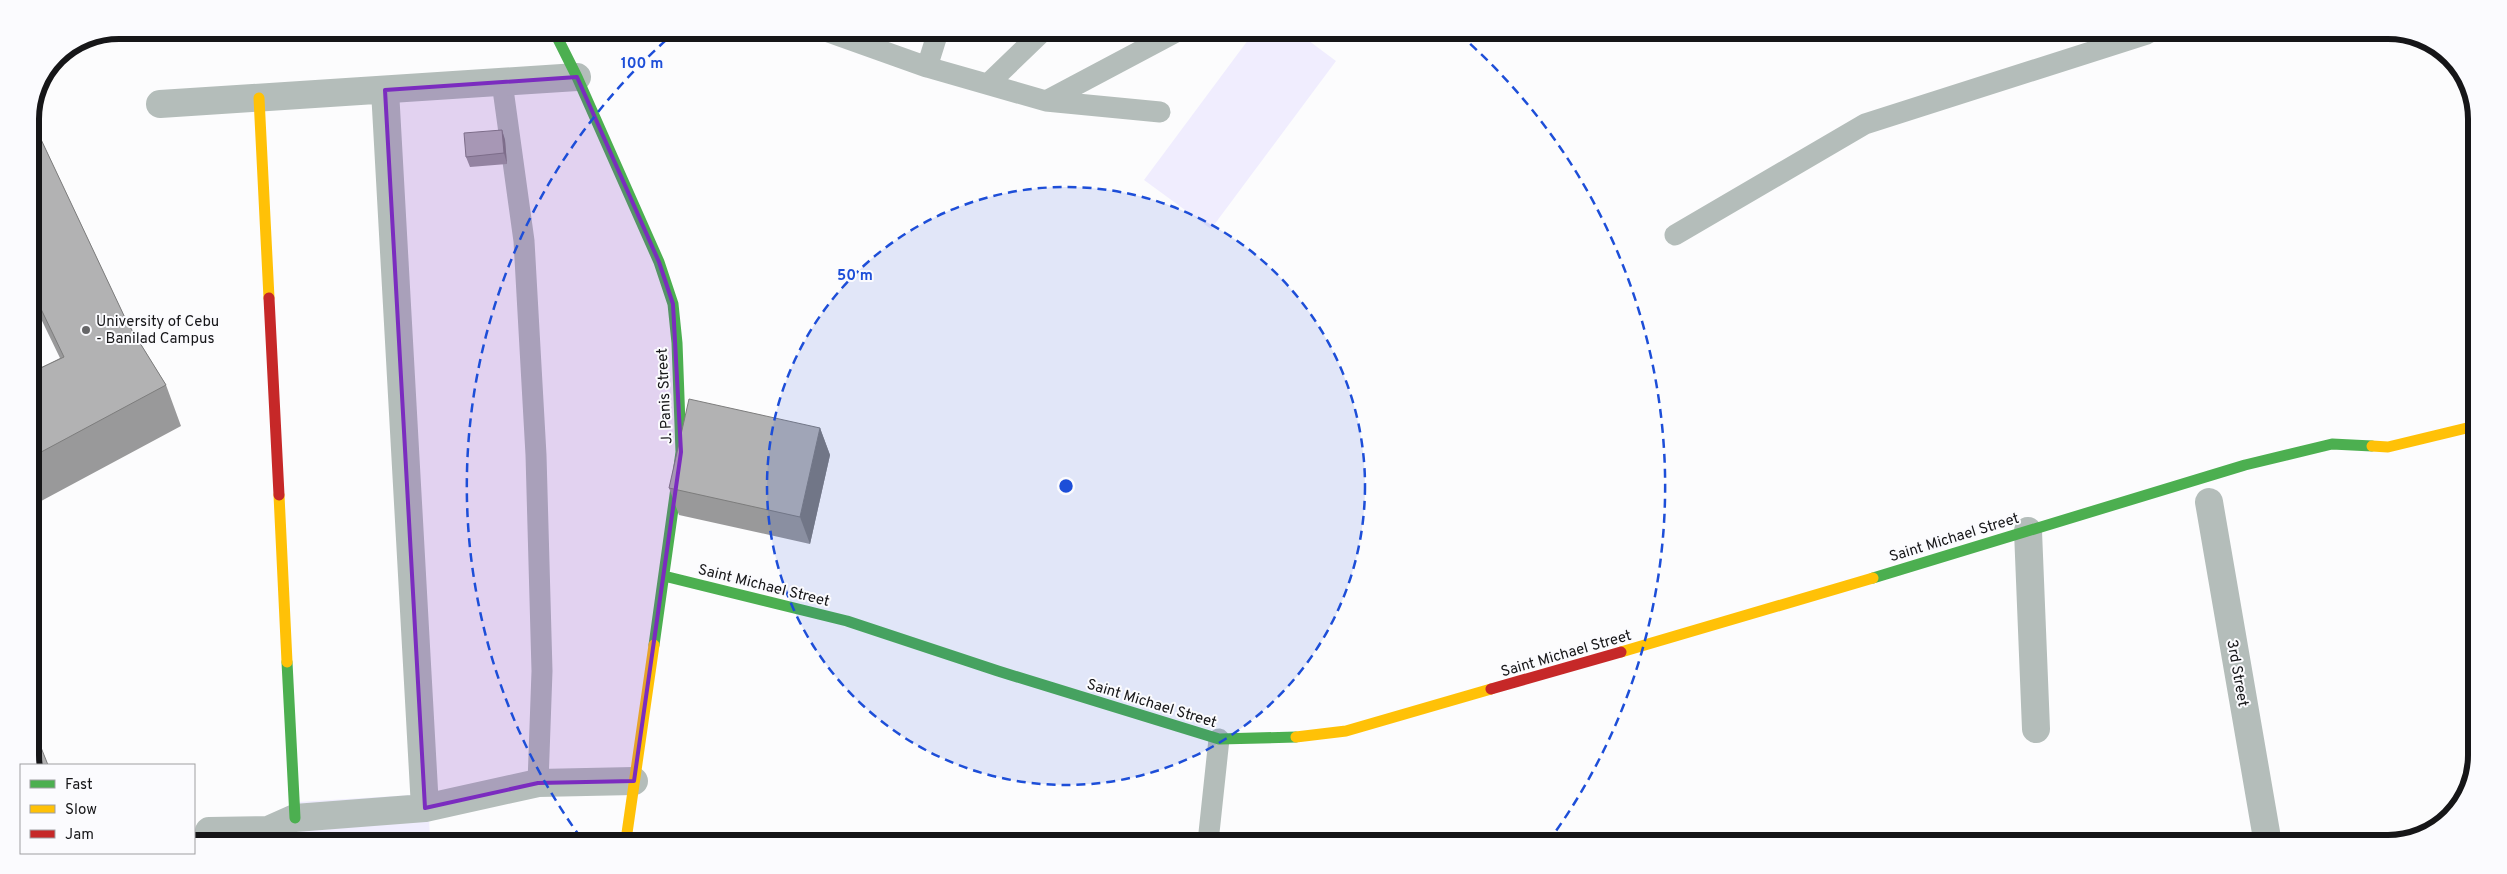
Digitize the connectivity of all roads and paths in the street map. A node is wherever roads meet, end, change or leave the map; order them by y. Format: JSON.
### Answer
{"nodes":[{"id":1,"x":558,"y":39,"type":"edge"},
{"id":2,"x":849,"y":39,"type":"edge"},
{"id":3,"x":936,"y":39,"type":"edge"},
{"id":4,"x":1035,"y":39,"type":"edge"},
{"id":5,"x":1163,"y":39,"type":"edge"},
{"id":6,"x":2131,"y":39,"type":"edge"},
{"id":7,"x":927,"y":66,"type":"junction"},
{"id":8,"x":577,"y":77,"type":"junction"},
{"id":9,"x":502,"y":82,"type":"junction"},
{"id":10,"x":988,"y":84,"type":"junction"},
{"id":11,"x":385,"y":90,"type":"junction"},
{"id":12,"x":259,"y":98,"type":"junction"},
{"id":13,"x":1046,"y":101,"type":"junction"},
{"id":14,"x":160,"y":104,"type":"dead end"},
{"id":15,"x":1160,"y":112,"type":"dead end"},
{"id":16,"x":1675,"y":235,"type":"dead end"},
{"id":17,"x":2468,"y":428,"type":"edge"},
{"id":18,"x":2209,"y":502,"type":"dead end"},
{"id":19,"x":2028,"y":531,"type":"junction"},
{"id":20,"x":664,"y":576,"type":"junction"},
{"id":21,"x":2036,"y":729,"type":"dead end"},
{"id":22,"x":1219,"y":739,"type":"junction"},
{"id":23,"x":634,"y":781,"type":"junction"},
{"id":24,"x":538,"y":783,"type":"junction"},
{"id":25,"x":425,"y":808,"type":"junction"},
{"id":26,"x":295,"y":818,"type":"junction"},
{"id":27,"x":204,"y":834,"type":"edge"},
{"id":28,"x":627,"y":835,"type":"edge"},
{"id":29,"x":1209,"y":835,"type":"edge"},
{"id":30,"x":2266,"y":835,"type":"edge"}],
"edges":[{"from":1,"to":8,"type":"street","name":"J. Panis Street"},
{"from":2,"to":7,"type":"lane"},
{"from":3,"to":7,"type":"lane"},
{"from":4,"to":10,"type":"lane"},
{"from":5,"to":13,"type":"lane"},
{"from":6,"to":16,"type":"lane"},
{"from":7,"to":10,"type":"lane"},
{"from":8,"to":9,"type":"street"},
{"from":8,"to":20,"type":"street","name":"J. Panis Street"},
{"from":9,"to":11,"type":"street"},
{"from":9,"to":24,"type":"lane"},
{"from":10,"to":13,"type":"lane"},
{"from":11,"to":12,"type":"street"},
{"from":11,"to":25,"type":"street"},
{"from":12,"to":14,"type":"street"},
{"from":12,"to":26,"type":"street"},
{"from":13,"to":15,"type":"lane"},
{"from":17,"to":19,"type":"street","name":"Saint Michael Street"},
{"from":18,"to":30,"type":"street","name":"3rd Street"},
{"from":19,"to":21,"type":"street"},
{"from":19,"to":22,"type":"street","name":"Saint Michael Street"},
{"from":20,"to":22,"type":"street","name":"Saint Michael Street"},
{"from":20,"to":23,"type":"street","name":"J. Panis Street"},
{"from":22,"to":29,"type":"lane"},
{"from":23,"to":24,"type":"street"},
{"from":23,"to":28,"type":"street","name":"J. Panis Street"},
{"from":24,"to":25,"type":"street"},
{"from":25,"to":26,"type":"street"},
{"from":26,"to":27,"type":"street"}]}
